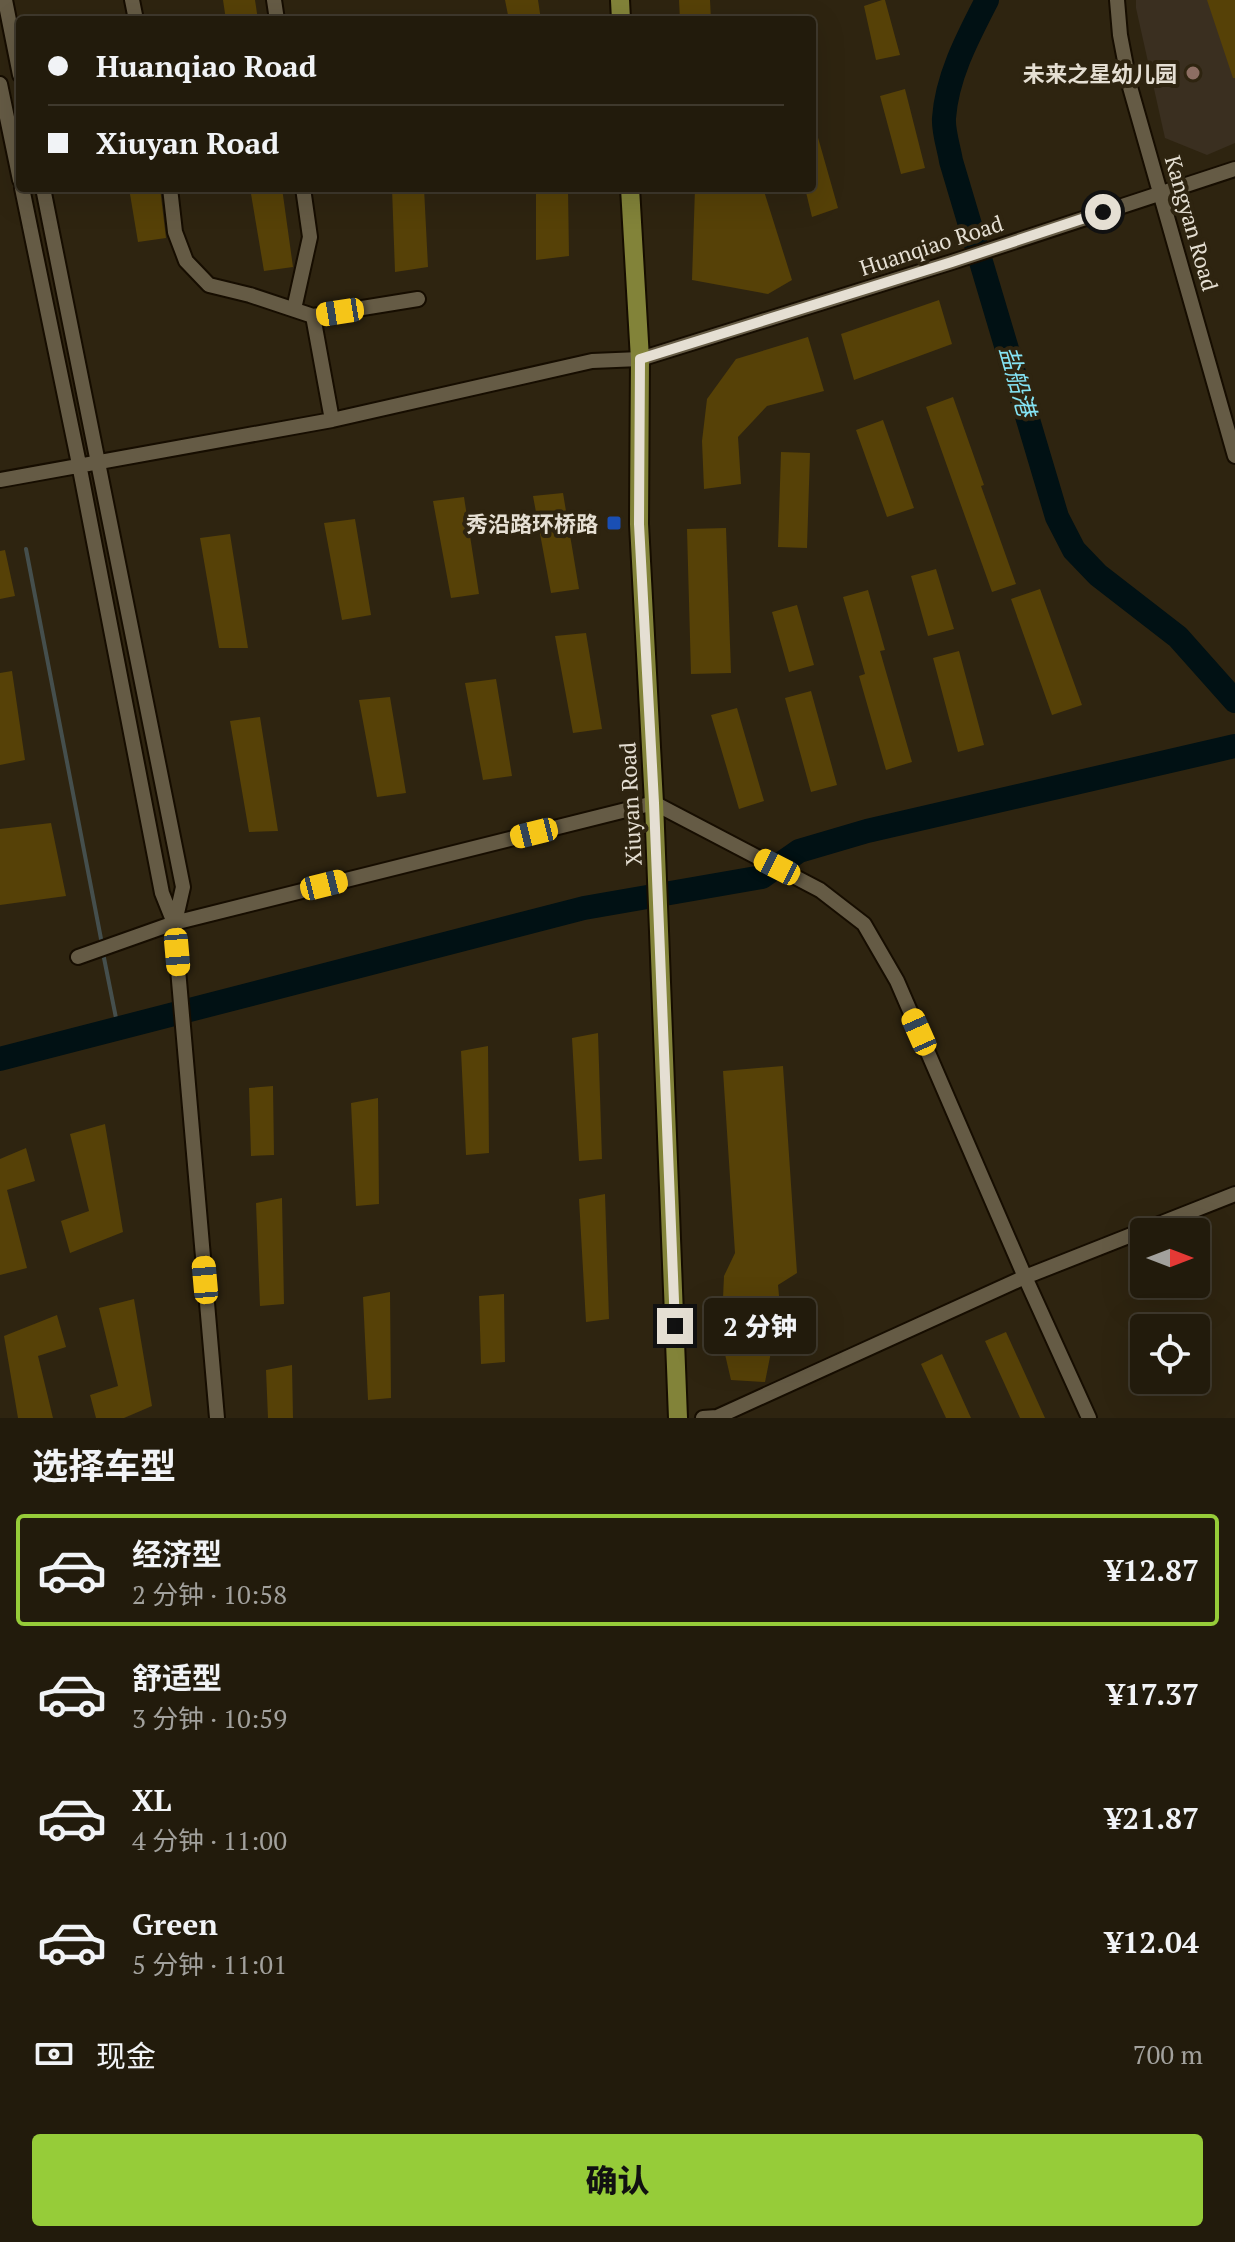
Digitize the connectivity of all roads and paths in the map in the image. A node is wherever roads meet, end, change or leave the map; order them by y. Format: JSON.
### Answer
{"nodes":[{"id":1,"x":5,"y":0,"type":"edge"},
{"id":2,"x":1117,"y":0,"type":"edge"},
{"id":3,"x":16,"y":55,"type":"edge"},
{"id":4,"x":0,"y":84,"type":"edge"},
{"id":5,"x":16,"y":161,"type":"edge"},
{"id":6,"x":1235,"y":169,"type":"edge"},
{"id":7,"x":23,"y":192,"type":"edge"},
{"id":8,"x":44,"y":192,"type":"edge"},
{"id":9,"x":170,"y":192,"type":"edge"},
{"id":10,"x":304,"y":192,"type":"edge"},
{"id":11,"x":630,"y":192,"type":"edge"},
{"id":12,"x":1161,"y":194,"type":"junction"},
{"id":13,"x":418,"y":299,"type":"dead end"},
{"id":14,"x":294,"y":309,"type":"junction"},
{"id":15,"x":313,"y":316,"type":"junction"},
{"id":16,"x":640,"y":359,"type":"junction"},
{"id":17,"x":332,"y":420,"type":"junction"},
{"id":18,"x":1235,"y":456,"type":"edge"},
{"id":19,"x":97,"y":461,"type":"junction"},
{"id":20,"x":79,"y":464,"type":"junction"},
{"id":21,"x":0,"y":480,"type":"edge"},
{"id":22,"x":654,"y":803,"type":"junction"},
{"id":23,"x":174,"y":923,"type":"junction"},
{"id":24,"x":78,"y":957,"type":"dead end"},
{"id":25,"x":1235,"y":1194,"type":"edge"},
{"id":26,"x":1025,"y":1277,"type":"junction"},
{"id":27,"x":217,"y":1418,"type":"edge"},
{"id":28,"x":678,"y":1418,"type":"edge"},
{"id":29,"x":703,"y":1418,"type":"edge"},
{"id":30,"x":1089,"y":1418,"type":"edge"}],
"edges":[{"from":1,"to":3,"type":"street"},
{"from":2,"to":12,"type":"street","name":"Kangyan Road"},
{"from":4,"to":5,"type":"street"},
{"from":6,"to":12,"type":"street","name":"Huanqiao Road"},
{"from":7,"to":20,"type":"street"},
{"from":8,"to":19,"type":"street"},
{"from":9,"to":14,"type":"street"},
{"from":10,"to":14,"type":"street"},
{"from":11,"to":16,"type":"main road","name":"Xiuyan Road"},
{"from":12,"to":16,"type":"street","name":"Huanqiao Road"},
{"from":12,"to":18,"type":"street","name":"Kangyan Road"},
{"from":13,"to":15,"type":"street"},
{"from":14,"to":15,"type":"street"},
{"from":15,"to":17,"type":"street"},
{"from":16,"to":17,"type":"street","name":"Huanqiao Road"},
{"from":16,"to":22,"type":"main road","name":"Xiuyan Road"},
{"from":17,"to":19,"type":"street","name":"Huanqiao Road"},
{"from":19,"to":20,"type":"street","name":"Huanqiao Road"},
{"from":19,"to":23,"type":"street"},
{"from":20,"to":21,"type":"street","name":"Huanqiao Road"},
{"from":20,"to":23,"type":"street"},
{"from":22,"to":23,"type":"street"},
{"from":22,"to":26,"type":"street"},
{"from":22,"to":28,"type":"main road","name":"Xiuyan Road"},
{"from":23,"to":24,"type":"street"},
{"from":23,"to":27,"type":"street"},
{"from":25,"to":26,"type":"street"},
{"from":26,"to":29,"type":"street"},
{"from":26,"to":30,"type":"street"}]}
